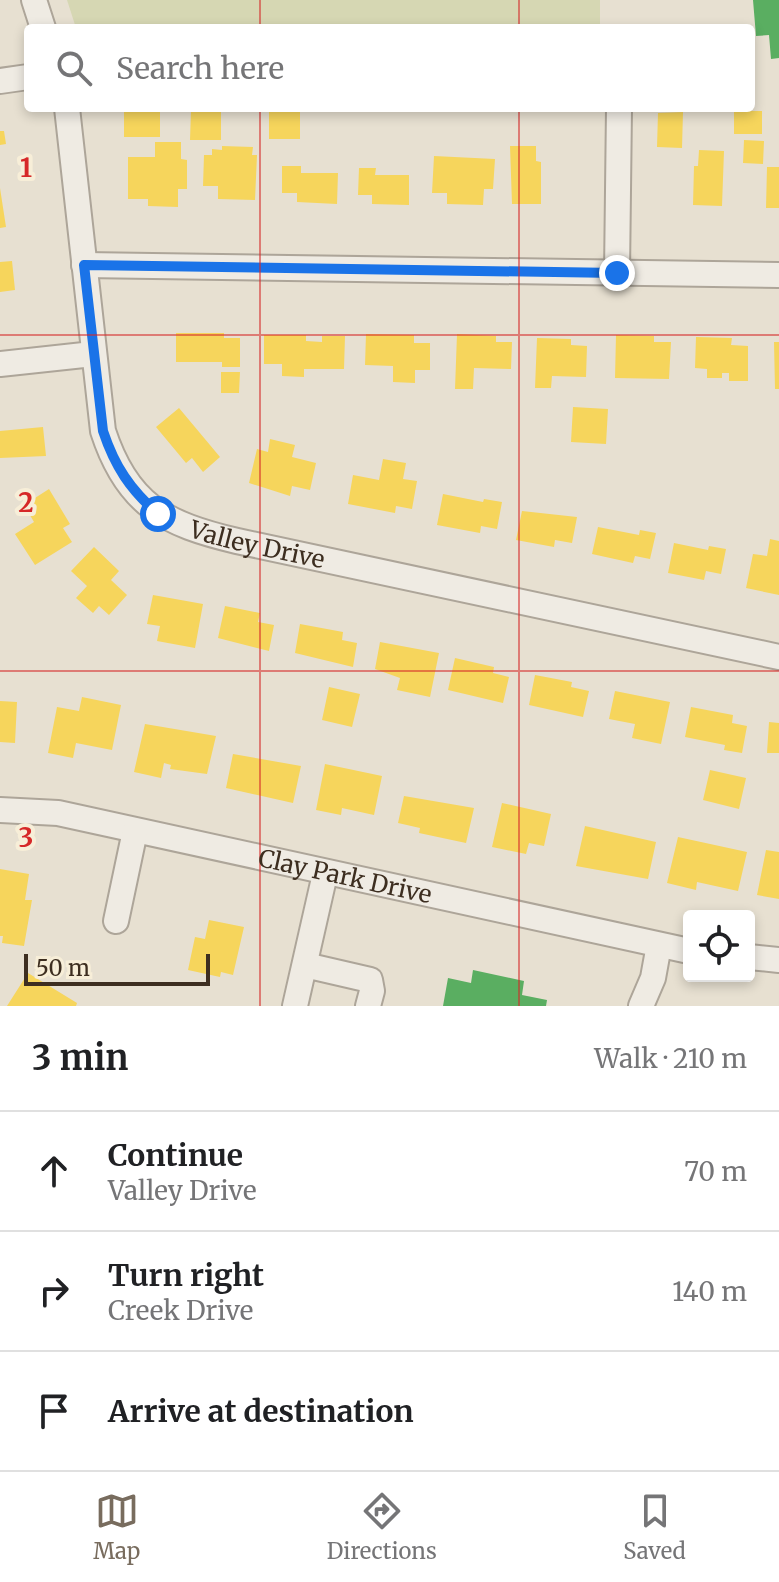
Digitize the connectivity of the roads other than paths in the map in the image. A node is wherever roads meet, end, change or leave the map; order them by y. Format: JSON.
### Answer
{"nodes":[{"id":1,"x":34,"y":0,"type":"edge"},
{"id":2,"x":42,"y":24,"type":"edge"},
{"id":3,"x":24,"y":78,"type":"edge"},
{"id":4,"x":0,"y":81,"type":"edge"},
{"id":5,"x":67,"y":112,"type":"edge"},
{"id":6,"x":619,"y":112,"type":"edge"},
{"id":7,"x":84,"y":265,"type":"junction"},
{"id":8,"x":617,"y":273,"type":"junction"},
{"id":9,"x":779,"y":275,"type":"edge"},
{"id":10,"x":93,"y":354,"type":"junction"},
{"id":11,"x":0,"y":364,"type":"edge"},
{"id":12,"x":779,"y":657,"type":"edge"},
{"id":13,"x":0,"y":810,"type":"edge"},
{"id":14,"x":135,"y":831,"type":"junction"},
{"id":15,"x":325,"y":874,"type":"junction"},
{"id":16,"x":116,"y":921,"type":"dead end"},
{"id":17,"x":659,"y":945,"type":"junction"},
{"id":18,"x":683,"y":950,"type":"edge"},
{"id":19,"x":755,"y":958,"type":"edge"},
{"id":20,"x":779,"y":960,"type":"edge"},
{"id":21,"x":305,"y":965,"type":"junction"},
{"id":22,"x":295,"y":1006,"type":"edge"},
{"id":23,"x":368,"y":1006,"type":"edge"},
{"id":24,"x":641,"y":1006,"type":"edge"}],
"edges":[{"from":1,"to":2,"type":"street"},
{"from":3,"to":4,"type":"street"},
{"from":5,"to":7,"type":"street","name":"Valley Drive"},
{"from":6,"to":8,"type":"street"},
{"from":7,"to":8,"type":"street"},
{"from":7,"to":10,"type":"street","name":"Valley Drive"},
{"from":8,"to":9,"type":"street"},
{"from":10,"to":11,"type":"street"},
{"from":10,"to":12,"type":"street","name":"Valley Drive"},
{"from":13,"to":14,"type":"street","name":"Clay Park Drive"},
{"from":14,"to":15,"type":"street","name":"Clay Park Drive"},
{"from":14,"to":16,"type":"street"},
{"from":15,"to":17,"type":"street","name":"Clay Park Drive"},
{"from":15,"to":21,"type":"street"},
{"from":17,"to":18,"type":"street","name":"Clay Park Drive"},
{"from":17,"to":24,"type":"street"},
{"from":19,"to":20,"type":"street"},
{"from":21,"to":22,"type":"street"},
{"from":21,"to":23,"type":"street"}]}
